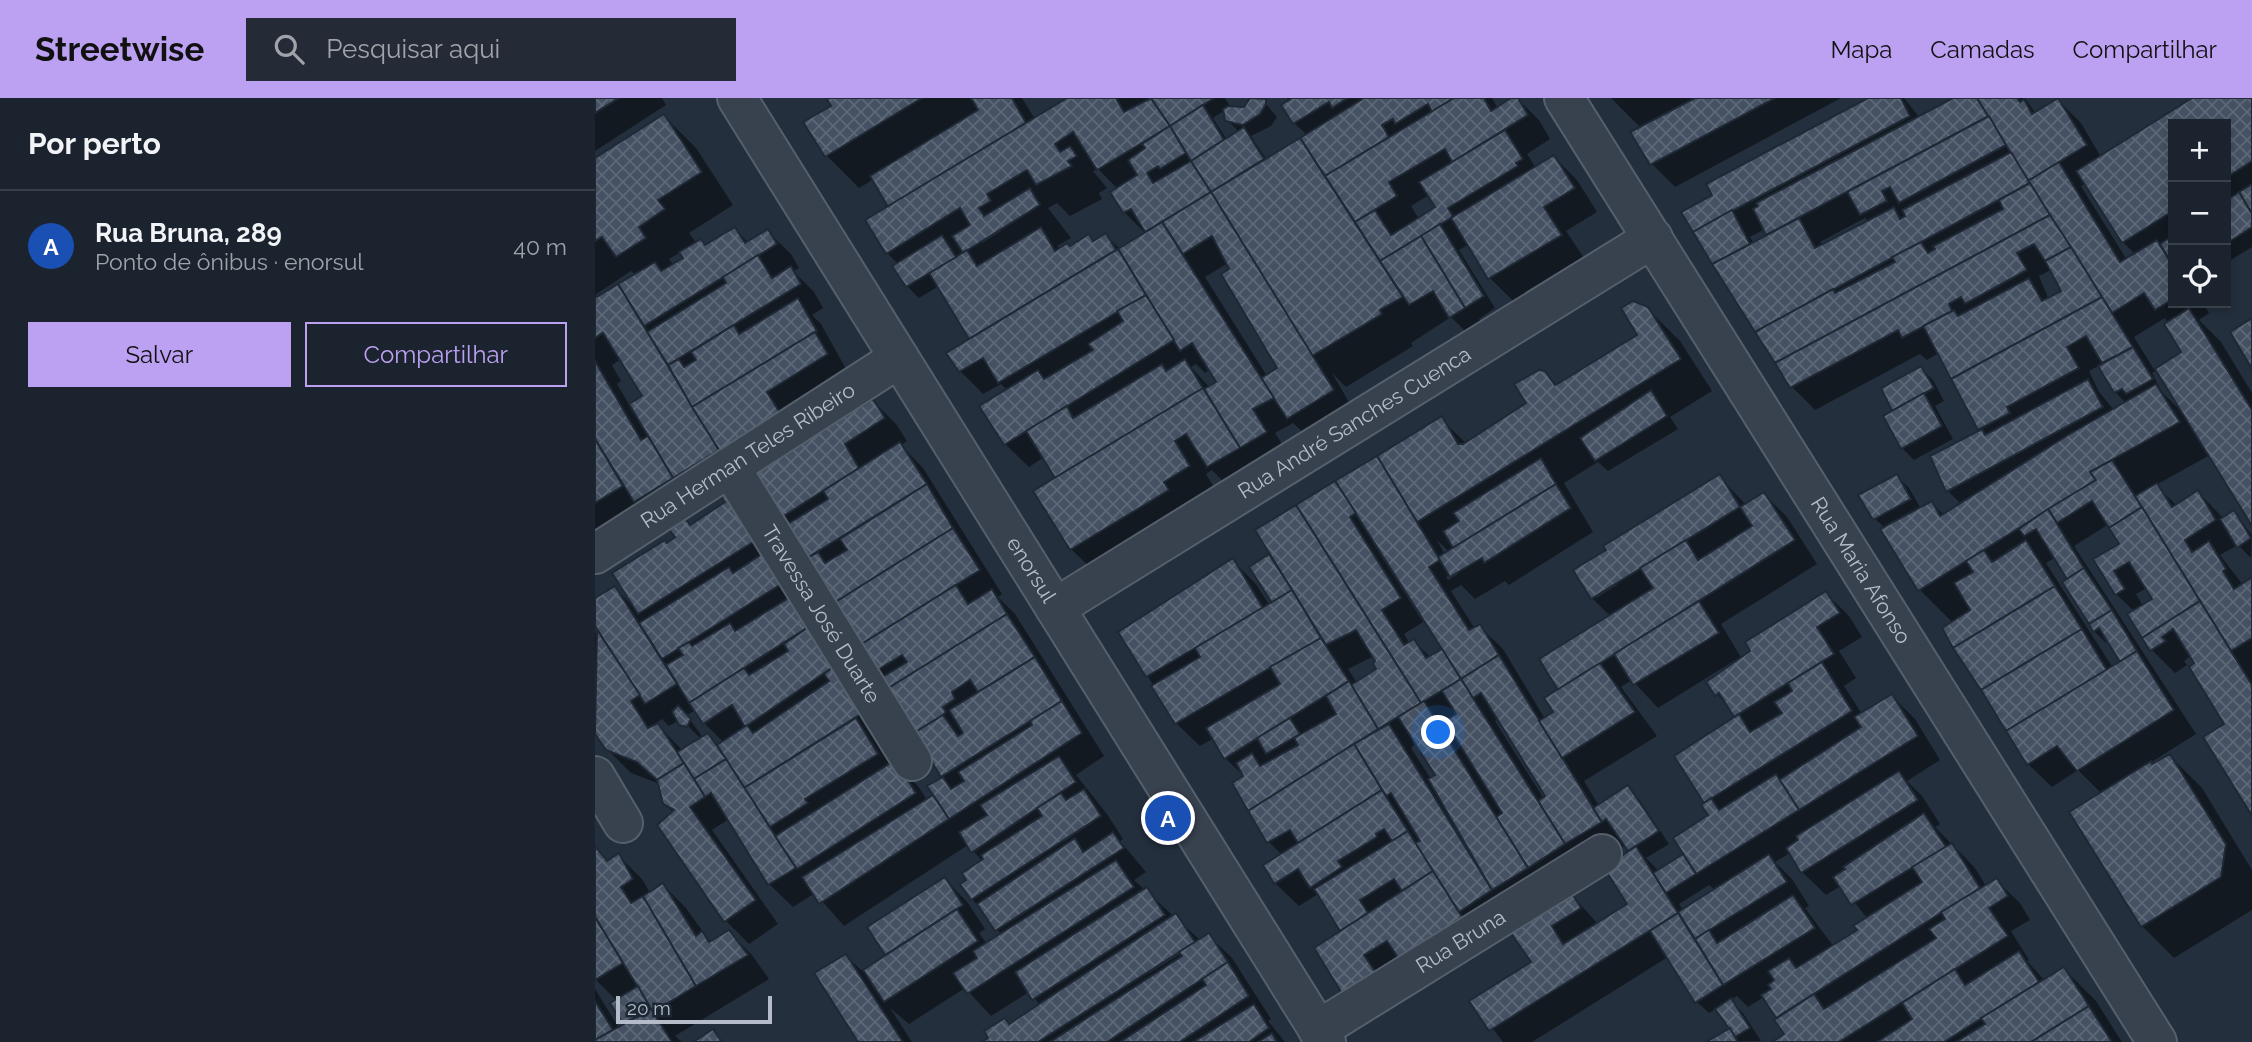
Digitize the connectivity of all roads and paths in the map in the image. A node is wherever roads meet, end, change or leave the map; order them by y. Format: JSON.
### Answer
{"nodes":[{"id":1,"x":737,"y":98,"type":"edge"},
{"id":2,"x":1565,"y":98,"type":"edge"},
{"id":3,"x":1653,"y":238,"type":"junction"},
{"id":4,"x":899,"y":358,"type":"junction"},
{"id":5,"x":730,"y":467,"type":"junction"},
{"id":6,"x":595,"y":554,"type":"edge"},
{"id":7,"x":1055,"y":608,"type":"junction"},
{"id":8,"x":912,"y":761,"type":"dead end"},
{"id":9,"x":595,"y":776,"type":"edge"},
{"id":10,"x":623,"y":823,"type":"dead end"},
{"id":11,"x":1602,"y":854,"type":"dead end"},
{"id":12,"x":1322,"y":1036,"type":"edge"},
{"id":13,"x":2157,"y":1042,"type":"edge"}],
"edges":[{"from":1,"to":4,"type":"street","name":"enorsul"},
{"from":2,"to":3,"type":"street","name":"Rua Maria Afonso"},
{"from":3,"to":7,"type":"street","name":"Rua André Sanches Cuenca"},
{"from":3,"to":13,"type":"street","name":"Rua Maria Afonso"},
{"from":4,"to":5,"type":"street","name":"Rua Herman Teles Ribeiro"},
{"from":4,"to":7,"type":"street","name":"enorsul"},
{"from":5,"to":6,"type":"street","name":"Rua Herman Teles Ribeiro"},
{"from":5,"to":8,"type":"street","name":"Travessa José Duarte"},
{"from":7,"to":12,"type":"street","name":"enorsul"},
{"from":9,"to":10,"type":"street"},
{"from":11,"to":12,"type":"street","name":"Rua Bruna"}]}
